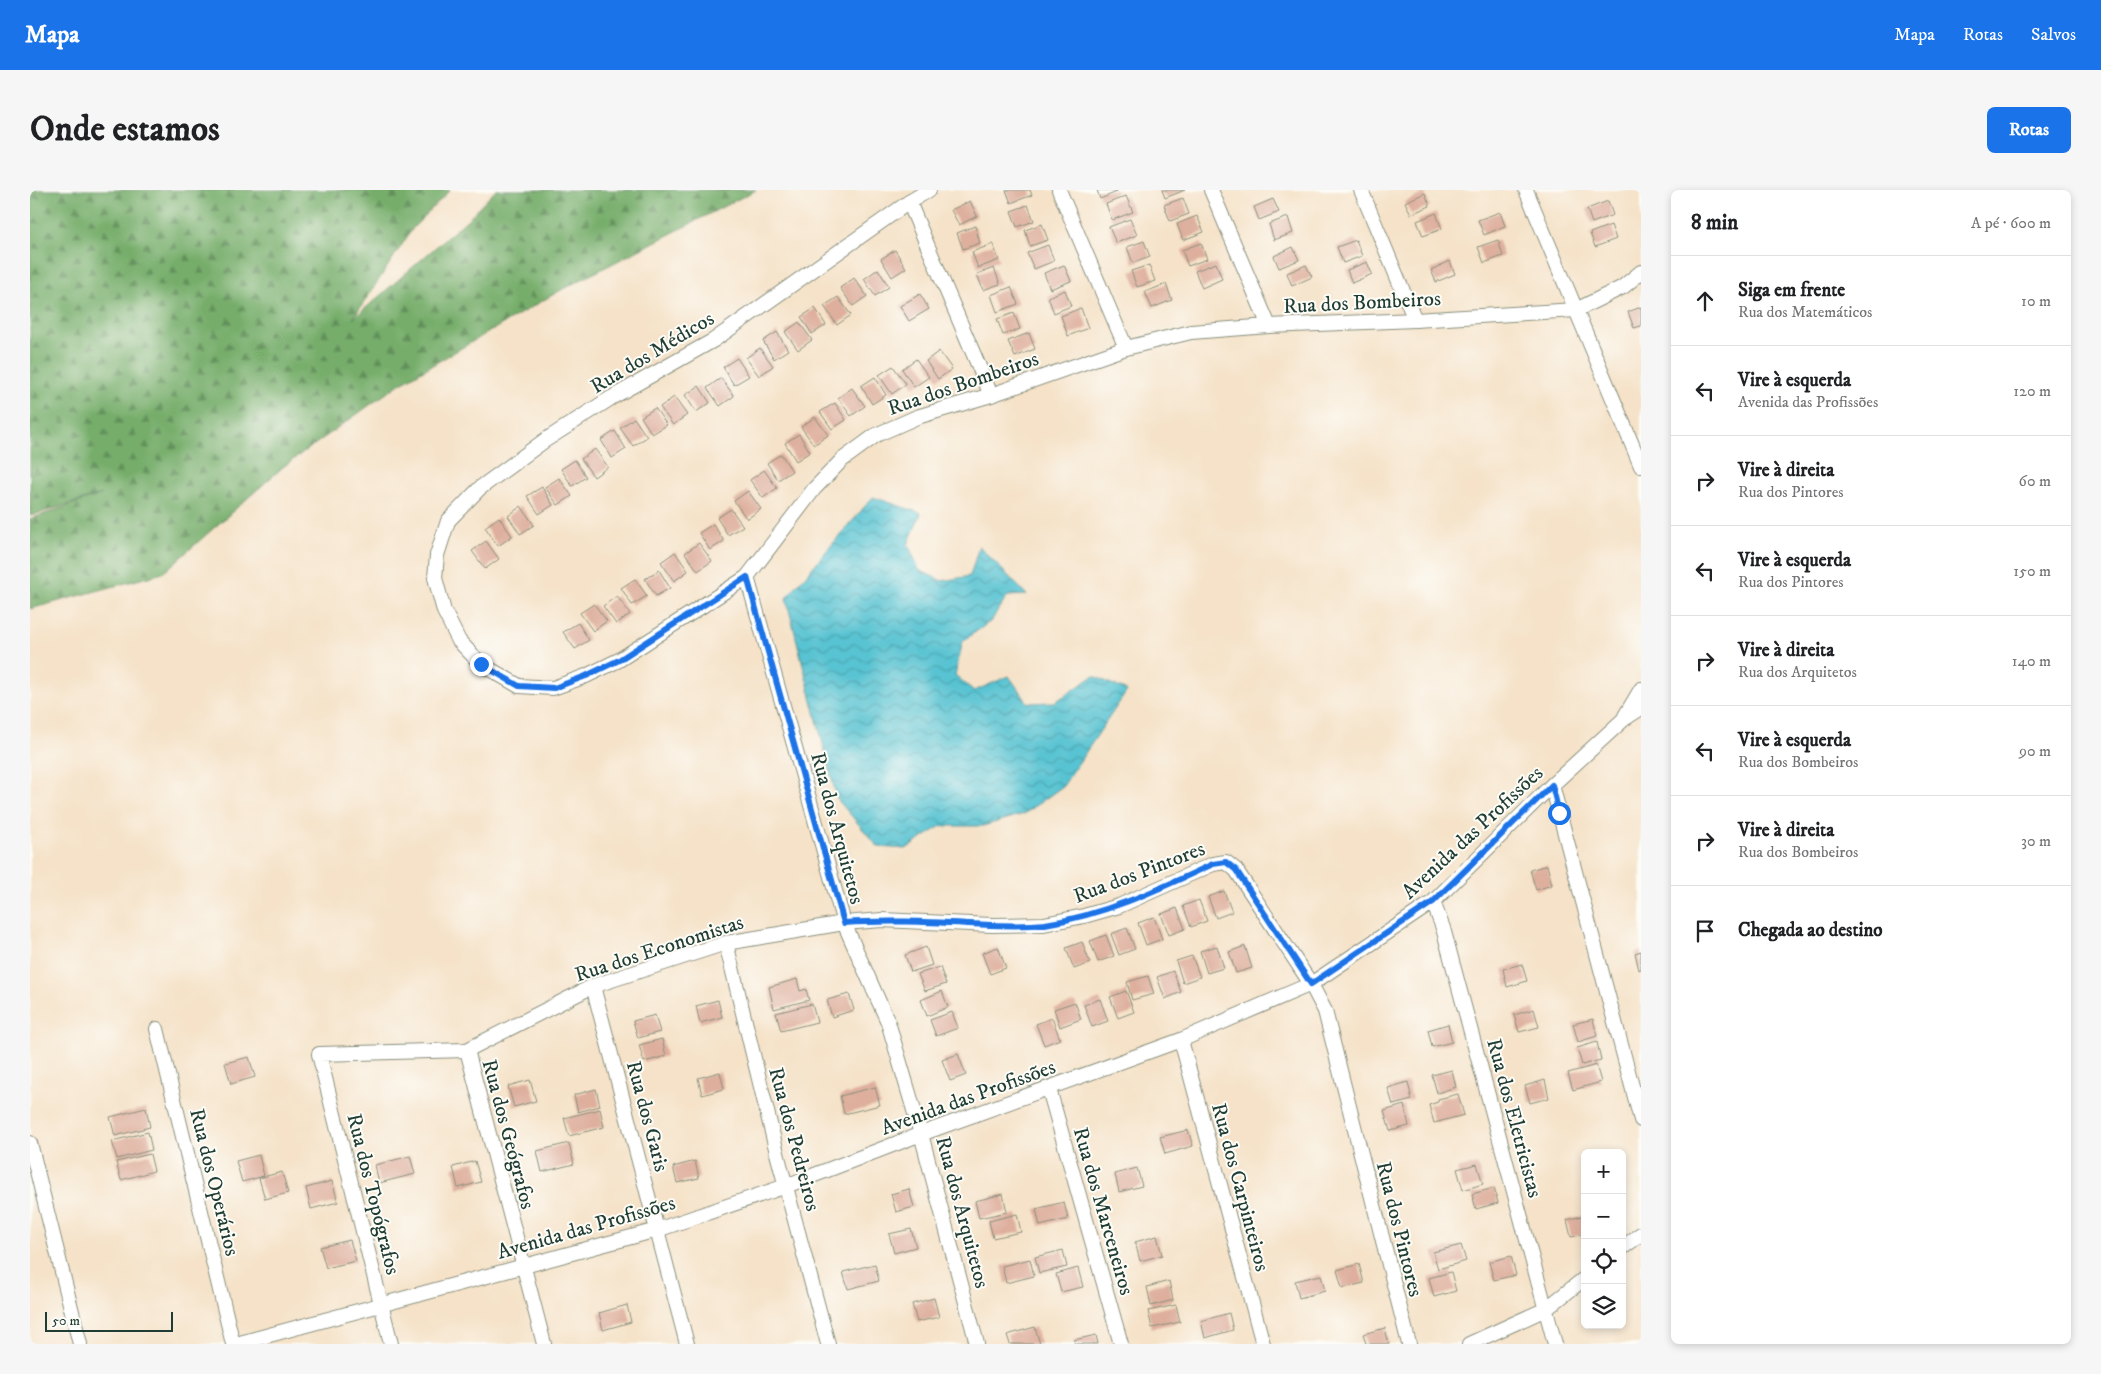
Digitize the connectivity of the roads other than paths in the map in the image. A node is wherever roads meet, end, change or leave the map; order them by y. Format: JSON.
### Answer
{"nodes":[{"id":1,"x":929,"y":190,"type":"edge"},
{"id":2,"x":1059,"y":190,"type":"edge"},
{"id":3,"x":1211,"y":190,"type":"edge"},
{"id":4,"x":1361,"y":190,"type":"edge"},
{"id":5,"x":1526,"y":190,"type":"edge"},
{"id":6,"x":909,"y":202,"type":"junction"},
{"id":7,"x":1641,"y":272,"type":"edge"},
{"id":8,"x":1576,"y":310,"type":"junction"},
{"id":9,"x":1415,"y":320,"type":"junction"},
{"id":10,"x":1268,"y":326,"type":"junction"},
{"id":11,"x":1126,"y":348,"type":"junction"},
{"id":12,"x":991,"y":395,"type":"junction"},
{"id":13,"x":1641,"y":466,"type":"edge"},
{"id":14,"x":747,"y":577,"type":"junction"},
{"id":15,"x":435,"y":578,"type":"joint"},
{"id":16,"x":1641,"y":689,"type":"edge"},
{"id":17,"x":1641,"y":708,"type":"edge"},
{"id":18,"x":1624,"y":719,"type":"junction"},
{"id":19,"x":1552,"y":785,"type":"junction"},
{"id":20,"x":1433,"y":902,"type":"junction"},
{"id":21,"x":844,"y":923,"type":"junction"},
{"id":22,"x":726,"y":943,"type":"junction"},
{"id":23,"x":1311,"y":984,"type":"junction"},
{"id":24,"x":593,"y":986,"type":"junction"},
{"id":25,"x":157,"y":1028,"type":"dead end"},
{"id":26,"x":1181,"y":1040,"type":"junction"},
{"id":27,"x":467,"y":1050,"type":"junction"},
{"id":28,"x":319,"y":1054,"type":"joint"},
{"id":29,"x":1049,"y":1089,"type":"junction"},
{"id":30,"x":1641,"y":1120,"type":"edge"},
{"id":31,"x":921,"y":1134,"type":"junction"},
{"id":32,"x":30,"y":1143,"type":"edge"},
{"id":33,"x":786,"y":1186,"type":"junction"},
{"id":34,"x":657,"y":1230,"type":"junction"},
{"id":35,"x":1641,"y":1234,"type":"edge"},
{"id":36,"x":1626,"y":1245,"type":"edge"},
{"id":37,"x":523,"y":1265,"type":"junction"},
{"id":38,"x":1581,"y":1281,"type":"edge"},
{"id":39,"x":380,"y":1304,"type":"junction"},
{"id":40,"x":1546,"y":1309,"type":"junction"},
{"id":41,"x":80,"y":1344,"type":"edge"},
{"id":42,"x":235,"y":1344,"type":"edge"},
{"id":43,"x":391,"y":1344,"type":"edge"},
{"id":44,"x":544,"y":1344,"type":"edge"},
{"id":45,"x":687,"y":1344,"type":"edge"},
{"id":46,"x":828,"y":1344,"type":"edge"},
{"id":47,"x":977,"y":1344,"type":"edge"},
{"id":48,"x":1121,"y":1344,"type":"edge"},
{"id":49,"x":1262,"y":1344,"type":"edge"},
{"id":50,"x":1409,"y":1344,"type":"edge"},
{"id":51,"x":1469,"y":1344,"type":"edge"},
{"id":52,"x":1555,"y":1344,"type":"edge"}],
"edges":[{"from":1,"to":6,"type":"street","name":"Rua dos Médicos"},
{"from":2,"to":11,"type":"street"},
{"from":3,"to":10,"type":"street"},
{"from":4,"to":9,"type":"street"},
{"from":5,"to":8,"type":"street"},
{"from":6,"to":12,"type":"street"},
{"from":6,"to":15,"type":"street","name":"Rua dos Médicos"},
{"from":7,"to":8,"type":"street","name":"Rua dos Bombeiros"},
{"from":8,"to":9,"type":"street","name":"Rua dos Bombeiros"},
{"from":8,"to":13,"type":"street"},
{"from":9,"to":10,"type":"street","name":"Rua dos Bombeiros"},
{"from":10,"to":11,"type":"street","name":"Rua dos Bombeiros"},
{"from":11,"to":12,"type":"street","name":"Rua dos Bombeiros"},
{"from":12,"to":14,"type":"street","name":"Rua dos Bombeiros"},
{"from":14,"to":15,"type":"street","name":"Rua dos Bombeiros"},
{"from":14,"to":21,"type":"street","name":"Rua dos Arquitetos"},
{"from":16,"to":18,"type":"street"},
{"from":17,"to":18,"type":"street"},
{"from":18,"to":19,"type":"street","name":"Avenida das Profissões"},
{"from":19,"to":20,"type":"street","name":"Avenida das Profissões"},
{"from":19,"to":30,"type":"street"},
{"from":20,"to":23,"type":"street","name":"Avenida das Profissões"},
{"from":20,"to":40,"type":"street","name":"Rua dos Eletricistas"},
{"from":21,"to":22,"type":"street","name":"Rua dos Economistas"},
{"from":21,"to":23,"type":"street","name":"Rua dos Pintores"},
{"from":21,"to":31,"type":"street","name":"Rua dos Arquitetos"},
{"from":22,"to":24,"type":"street","name":"Rua dos Economistas"},
{"from":22,"to":33,"type":"street","name":"Rua dos Pedreiros"},
{"from":23,"to":26,"type":"street","name":"Avenida das Profissões"},
{"from":23,"to":50,"type":"street","name":"Rua dos Pintores"},
{"from":24,"to":27,"type":"street","name":"Rua dos Economistas"},
{"from":24,"to":34,"type":"street","name":"Rua dos Garis"},
{"from":25,"to":42,"type":"street","name":"Rua dos Operários"},
{"from":26,"to":29,"type":"street","name":"Avenida das Profissões"},
{"from":26,"to":49,"type":"street","name":"Rua dos Carpinteiros"},
{"from":27,"to":28,"type":"street","name":"Rua dos Economistas"},
{"from":27,"to":37,"type":"street","name":"Rua dos Geógrafos"},
{"from":28,"to":39,"type":"street","name":"Rua dos Topógrafos"},
{"from":29,"to":31,"type":"street","name":"Avenida das Profissões"},
{"from":29,"to":48,"type":"street","name":"Rua dos Marceneiros"},
{"from":31,"to":33,"type":"street","name":"Avenida das Profissões"},
{"from":31,"to":47,"type":"street","name":"Rua dos Arquitetos"},
{"from":32,"to":41,"type":"street"},
{"from":33,"to":34,"type":"street","name":"Avenida das Profissões"},
{"from":33,"to":46,"type":"street","name":"Rua dos Pedreiros"},
{"from":34,"to":37,"type":"street","name":"Avenida das Profissões"},
{"from":34,"to":45,"type":"street","name":"Rua dos Garis"},
{"from":35,"to":36,"type":"street"},
{"from":37,"to":39,"type":"street","name":"Avenida das Profissões"},
{"from":37,"to":44,"type":"street","name":"Rua dos Geógrafos"},
{"from":38,"to":40,"type":"street"},
{"from":39,"to":42,"type":"street","name":"Avenida das Profissões"},
{"from":39,"to":43,"type":"street","name":"Rua dos Topógrafos"},
{"from":40,"to":51,"type":"street"},
{"from":40,"to":52,"type":"street","name":"Rua dos Eletricistas"}]}
